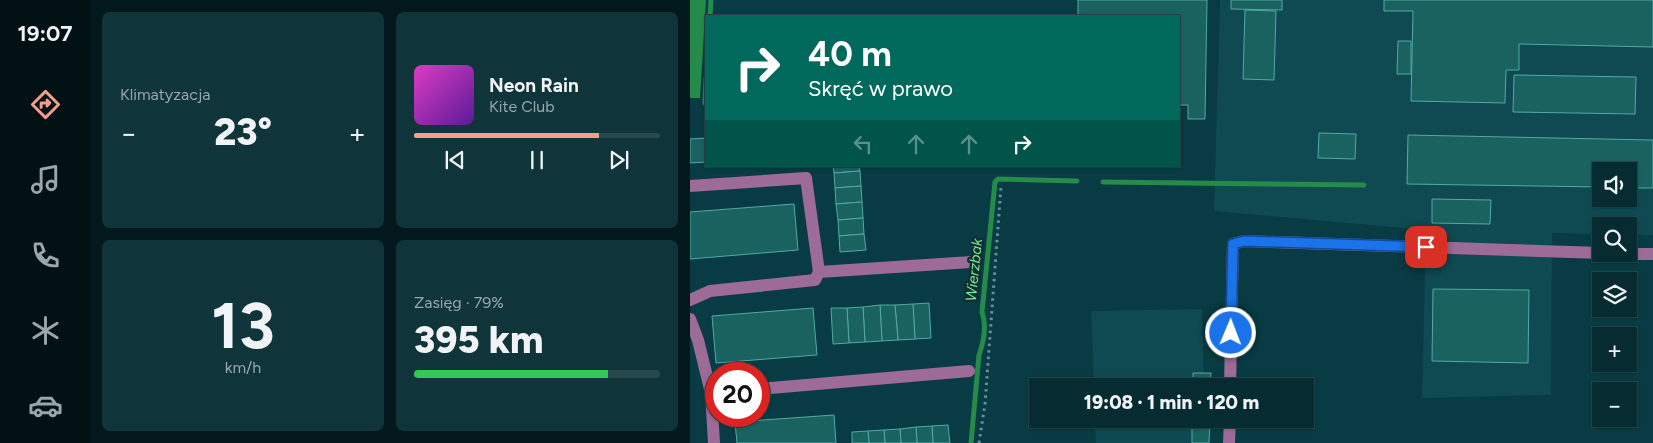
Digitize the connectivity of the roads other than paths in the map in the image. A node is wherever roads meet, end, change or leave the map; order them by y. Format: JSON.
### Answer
{"nodes":[{"id":1,"x":690,"y":186,"type":"edge"},
{"id":2,"x":1592,"y":253,"type":"edge"},
{"id":3,"x":1637,"y":254,"type":"edge"},
{"id":4,"x":1653,"y":254,"type":"edge"},
{"id":5,"x":972,"y":262,"type":"dead end"},
{"id":6,"x":819,"y":272,"type":"junction"},
{"id":7,"x":690,"y":300,"type":"edge"},
{"id":8,"x":690,"y":319,"type":"edge"},
{"id":9,"x":705,"y":363,"type":"edge"},
{"id":10,"x":969,"y":371,"type":"dead end"},
{"id":11,"x":1230,"y":378,"type":"edge"},
{"id":12,"x":770,"y":389,"type":"edge"},
{"id":13,"x":714,"y":427,"type":"edge"},
{"id":14,"x":1230,"y":428,"type":"edge"},
{"id":15,"x":714,"y":443,"type":"edge"},
{"id":16,"x":1229,"y":443,"type":"edge"}],
"edges":[{"from":1,"to":6,"type":"lane"},
{"from":2,"to":11,"type":"lane"},
{"from":3,"to":4,"type":"lane"},
{"from":5,"to":6,"type":"lane"},
{"from":6,"to":7,"type":"lane"},
{"from":8,"to":9,"type":"lane"},
{"from":10,"to":12,"type":"lane"},
{"from":13,"to":15,"type":"lane"},
{"from":14,"to":16,"type":"lane"}]}
